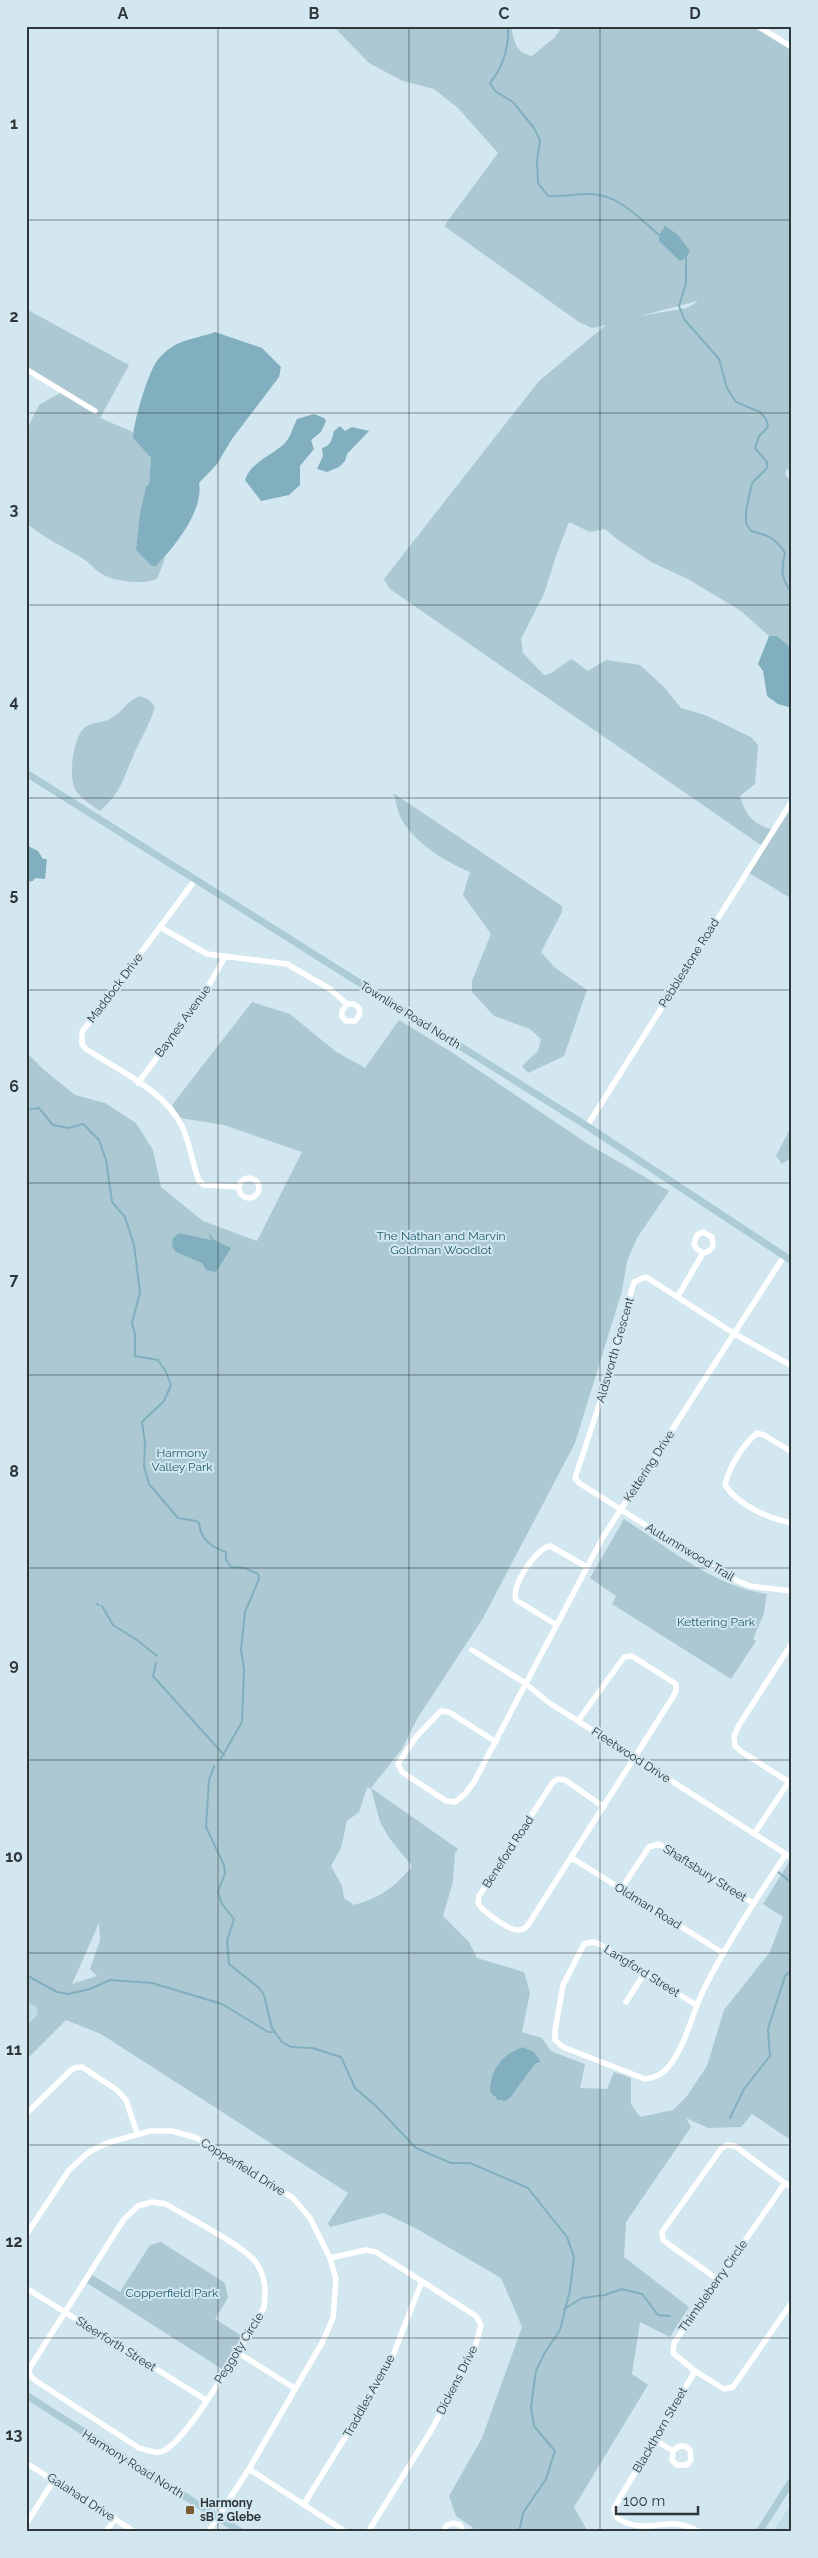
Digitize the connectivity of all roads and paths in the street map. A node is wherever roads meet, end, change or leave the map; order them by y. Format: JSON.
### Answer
{"nodes":[{"id":1,"x":758,"y":26,"type":"edge"},
{"id":2,"x":792,"y":48,"type":"edge"},
{"id":3,"x":26,"y":370,"type":"edge"},
{"id":4,"x":95,"y":411,"type":"dead end"},
{"id":5,"x":26,"y":773,"type":"edge"},
{"id":6,"x":792,"y":800,"type":"edge"},
{"id":7,"x":195,"y":880,"type":"junction"},
{"id":8,"x":160,"y":927,"type":"junction"},
{"id":9,"x":225,"y":958,"type":"junction"},
{"id":10,"x":347,"y":1004,"type":"dead end"},
{"id":11,"x":138,"y":1083,"type":"junction"},
{"id":12,"x":587,"y":1126,"type":"junction"},
{"id":13,"x":238,"y":1187,"type":"dead end"},
{"id":14,"x":703,"y":1253,"type":"dead end"},
{"id":15,"x":784,"y":1256,"type":"junction"},
{"id":16,"x":792,"y":1261,"type":"edge"},
{"id":17,"x":678,"y":1296,"type":"junction"},
{"id":18,"x":735,"y":1334,"type":"junction"},
{"id":19,"x":792,"y":1366,"type":"edge"},
{"id":20,"x":792,"y":1452,"type":"edge"},
{"id":21,"x":621,"y":1509,"type":"junction"},
{"id":22,"x":792,"y":1523,"type":"edge"},
{"id":23,"x":587,"y":1567,"type":"junction"},
{"id":24,"x":792,"y":1591,"type":"edge"},
{"id":25,"x":556,"y":1624,"type":"junction"},
{"id":26,"x":792,"y":1643,"type":"edge"},
{"id":27,"x":472,"y":1650,"type":"dead end"},
{"id":28,"x":524,"y":1683,"type":"junction"},
{"id":29,"x":578,"y":1721,"type":"junction"},
{"id":30,"x":496,"y":1742,"type":"junction"},
{"id":31,"x":635,"y":1758,"type":"junction"},
{"id":32,"x":791,"y":1781,"type":"edge"},
{"id":33,"x":604,"y":1807,"type":"junction"},
{"id":34,"x":754,"y":1834,"type":"junction"},
{"id":35,"x":786,"y":1854,"type":"junction"},
{"id":36,"x":572,"y":1858,"type":"junction"},
{"id":37,"x":792,"y":1858,"type":"edge"},
{"id":38,"x":621,"y":1889,"type":"junction"},
{"id":39,"x":753,"y":1903,"type":"junction"},
{"id":40,"x":723,"y":1953,"type":"junction"},
{"id":41,"x":644,"y":1974,"type":"junction"},
{"id":42,"x":626,"y":2002,"type":"dead end"},
{"id":43,"x":696,"y":2005,"type":"junction"},
{"id":44,"x":26,"y":2114,"type":"edge"},
{"id":45,"x":137,"y":2133,"type":"junction"},
{"id":46,"x":784,"y":2183,"type":"junction"},
{"id":47,"x":792,"y":2187,"type":"edge"},
{"id":48,"x":26,"y":2235,"type":"edge"},
{"id":49,"x":330,"y":2258,"type":"junction"},
{"id":50,"x":717,"y":2280,"type":"junction"},
{"id":51,"x":422,"y":2281,"type":"junction"},
{"id":52,"x":26,"y":2288,"type":"edge"},
{"id":53,"x":792,"y":2302,"type":"edge"},
{"id":54,"x":66,"y":2312,"type":"junction"},
{"id":55,"x":237,"y":2352,"type":"junction"},
{"id":56,"x":695,"y":2371,"type":"junction"},
{"id":57,"x":294,"y":2388,"type":"junction"},
{"id":58,"x":26,"y":2395,"type":"edge"},
{"id":59,"x":206,"y":2400,"type":"junction"},
{"id":60,"x":654,"y":2440,"type":"junction"},
{"id":61,"x":673,"y":2451,"type":"dead end"},
{"id":62,"x":26,"y":2462,"type":"edge"},
{"id":63,"x":249,"y":2469,"type":"junction"},
{"id":64,"x":54,"y":2480,"type":"junction"},
{"id":65,"x":792,"y":2480,"type":"edge"},
{"id":66,"x":304,"y":2504,"type":"junction"},
{"id":67,"x":218,"y":2517,"type":"junction"},
{"id":68,"x":114,"y":2519,"type":"junction"},
{"id":69,"x":26,"y":2524,"type":"edge"},
{"id":70,"x":106,"y":2532,"type":"edge"},
{"id":71,"x":135,"y":2532,"type":"edge"},
{"id":72,"x":208,"y":2532,"type":"edge"},
{"id":73,"x":240,"y":2532,"type":"edge"},
{"id":74,"x":346,"y":2532,"type":"edge"},
{"id":75,"x":368,"y":2532,"type":"edge"},
{"id":76,"x":443,"y":2532,"type":"edge"},
{"id":77,"x":464,"y":2532,"type":"edge"},
{"id":78,"x":699,"y":2532,"type":"edge"},
{"id":79,"x":759,"y":2532,"type":"edge"}],
"edges":[{"from":1,"to":2,"type":"street"},
{"from":3,"to":4,"type":"street"},
{"from":5,"to":7,"type":"main road","name":"Townline Road North"},
{"from":6,"to":12,"type":"street","name":"Pebblestone Road"},
{"from":7,"to":8,"type":"street","name":"Maddock Drive"},
{"from":7,"to":12,"type":"main road","name":"Townline Road North"},
{"from":8,"to":9,"type":"street"},
{"from":8,"to":11,"type":"street","name":"Maddock Drive"},
{"from":9,"to":10,"type":"street"},
{"from":9,"to":11,"type":"street","name":"Baynes Avenue"},
{"from":11,"to":13,"type":"street"},
{"from":12,"to":15,"type":"main road","name":"Townline Road North"},
{"from":14,"to":17,"type":"street"},
{"from":15,"to":16,"type":"main road","name":"Townline Road North"},
{"from":15,"to":18,"type":"street","name":"Kettering Drive"},
{"from":17,"to":18,"type":"street","name":"Aldsworth Crescent"},
{"from":17,"to":21,"type":"street","name":"Aldsworth Crescent"},
{"from":18,"to":19,"type":"street","name":"Aldsworth Crescent"},
{"from":18,"to":21,"type":"street","name":"Kettering Drive"},
{"from":20,"to":22,"type":"street"},
{"from":21,"to":23,"type":"street","name":"Kettering Drive"},
{"from":21,"to":24,"type":"street","name":"Autumnwood Trail"},
{"from":23,"to":25,"type":"street","name":"Kettering Drive"},
{"from":23,"to":25,"type":"street"},
{"from":25,"to":28,"type":"street","name":"Kettering Drive"},
{"from":26,"to":32,"type":"street"},
{"from":27,"to":28,"type":"street","name":"Fleetwood Drive"},
{"from":28,"to":29,"type":"street","name":"Fleetwood Drive"},
{"from":28,"to":30,"type":"street","name":"Kettering Drive"},
{"from":29,"to":31,"type":"street","name":"Fleetwood Drive"},
{"from":29,"to":31,"type":"street","name":"Beneford Road"},
{"from":30,"to":30,"type":"street"},
{"from":31,"to":33,"type":"street","name":"Beneford Road"},
{"from":31,"to":34,"type":"street","name":"Fleetwood Drive"},
{"from":32,"to":34,"type":"street"},
{"from":33,"to":36,"type":"street","name":"Beneford Road"},
{"from":33,"to":36,"type":"street","name":"Beneford Road"},
{"from":34,"to":35,"type":"street","name":"Fleetwood Drive"},
{"from":35,"to":37,"type":"street","name":"Fleetwood Drive"},
{"from":35,"to":39,"type":"street","name":"Langford Street"},
{"from":36,"to":38,"type":"street","name":"Oldman Road"},
{"from":38,"to":39,"type":"street","name":"Shaftsbury Street"},
{"from":38,"to":40,"type":"street","name":"Oldman Road"},
{"from":39,"to":40,"type":"street","name":"Langford Street"},
{"from":40,"to":43,"type":"street","name":"Langford Street"},
{"from":41,"to":42,"type":"street"},
{"from":41,"to":43,"type":"street","name":"Langford Street"},
{"from":41,"to":43,"type":"street","name":"Langford Street"},
{"from":44,"to":45,"type":"street"},
{"from":45,"to":48,"type":"street","name":"Copperfield Drive"},
{"from":45,"to":49,"type":"street","name":"Copperfield Drive"},
{"from":46,"to":47,"type":"street"},
{"from":46,"to":50,"type":"street","name":"Thimbleberry Circle"},
{"from":46,"to":50,"type":"street"},
{"from":49,"to":51,"type":"street","name":"Dickens Drive"},
{"from":49,"to":57,"type":"street","name":"Copperfield Drive"},
{"from":50,"to":56,"type":"street","name":"Thimbleberry Circle"},
{"from":51,"to":66,"type":"street","name":"Traddles Avenue"},
{"from":51,"to":75,"type":"street","name":"Dickens Drive"},
{"from":52,"to":54,"type":"street","name":"Steerforth Street"},
{"from":53,"to":56,"type":"street","name":"Thimbleberry Circle"},
{"from":54,"to":55,"type":"street","name":"Peggoty Circle"},
{"from":54,"to":59,"type":"street","name":"Steerforth Street"},
{"from":54,"to":59,"type":"street","name":"Peggoty Circle"},
{"from":55,"to":57,"type":"street"},
{"from":55,"to":59,"type":"street","name":"Peggoty Circle"},
{"from":56,"to":60,"type":"street","name":"Blackthorn Street"},
{"from":57,"to":63,"type":"street","name":"Copperfield Drive"},
{"from":58,"to":67,"type":"main road","name":"Harmony Road North"},
{"from":60,"to":61,"type":"street"},
{"from":60,"to":78,"type":"street","name":"Blackthorn Street"},
{"from":62,"to":64,"type":"street","name":"Galahad Drive"},
{"from":63,"to":66,"type":"street"},
{"from":63,"to":67,"type":"street","name":"Copperfield Drive"},
{"from":64,"to":68,"type":"street","name":"Galahad Drive"},
{"from":64,"to":69,"type":"street"},
{"from":65,"to":79,"type":"main road"},
{"from":66,"to":74,"type":"street"},
{"from":67,"to":72,"type":"street","name":"Copperfield Drive"},
{"from":67,"to":73,"type":"main road","name":"Harmony Road North"},
{"from":68,"to":70,"type":"street"},
{"from":68,"to":71,"type":"street","name":"Galahad Drive"},
{"from":76,"to":77,"type":"street"}]}
